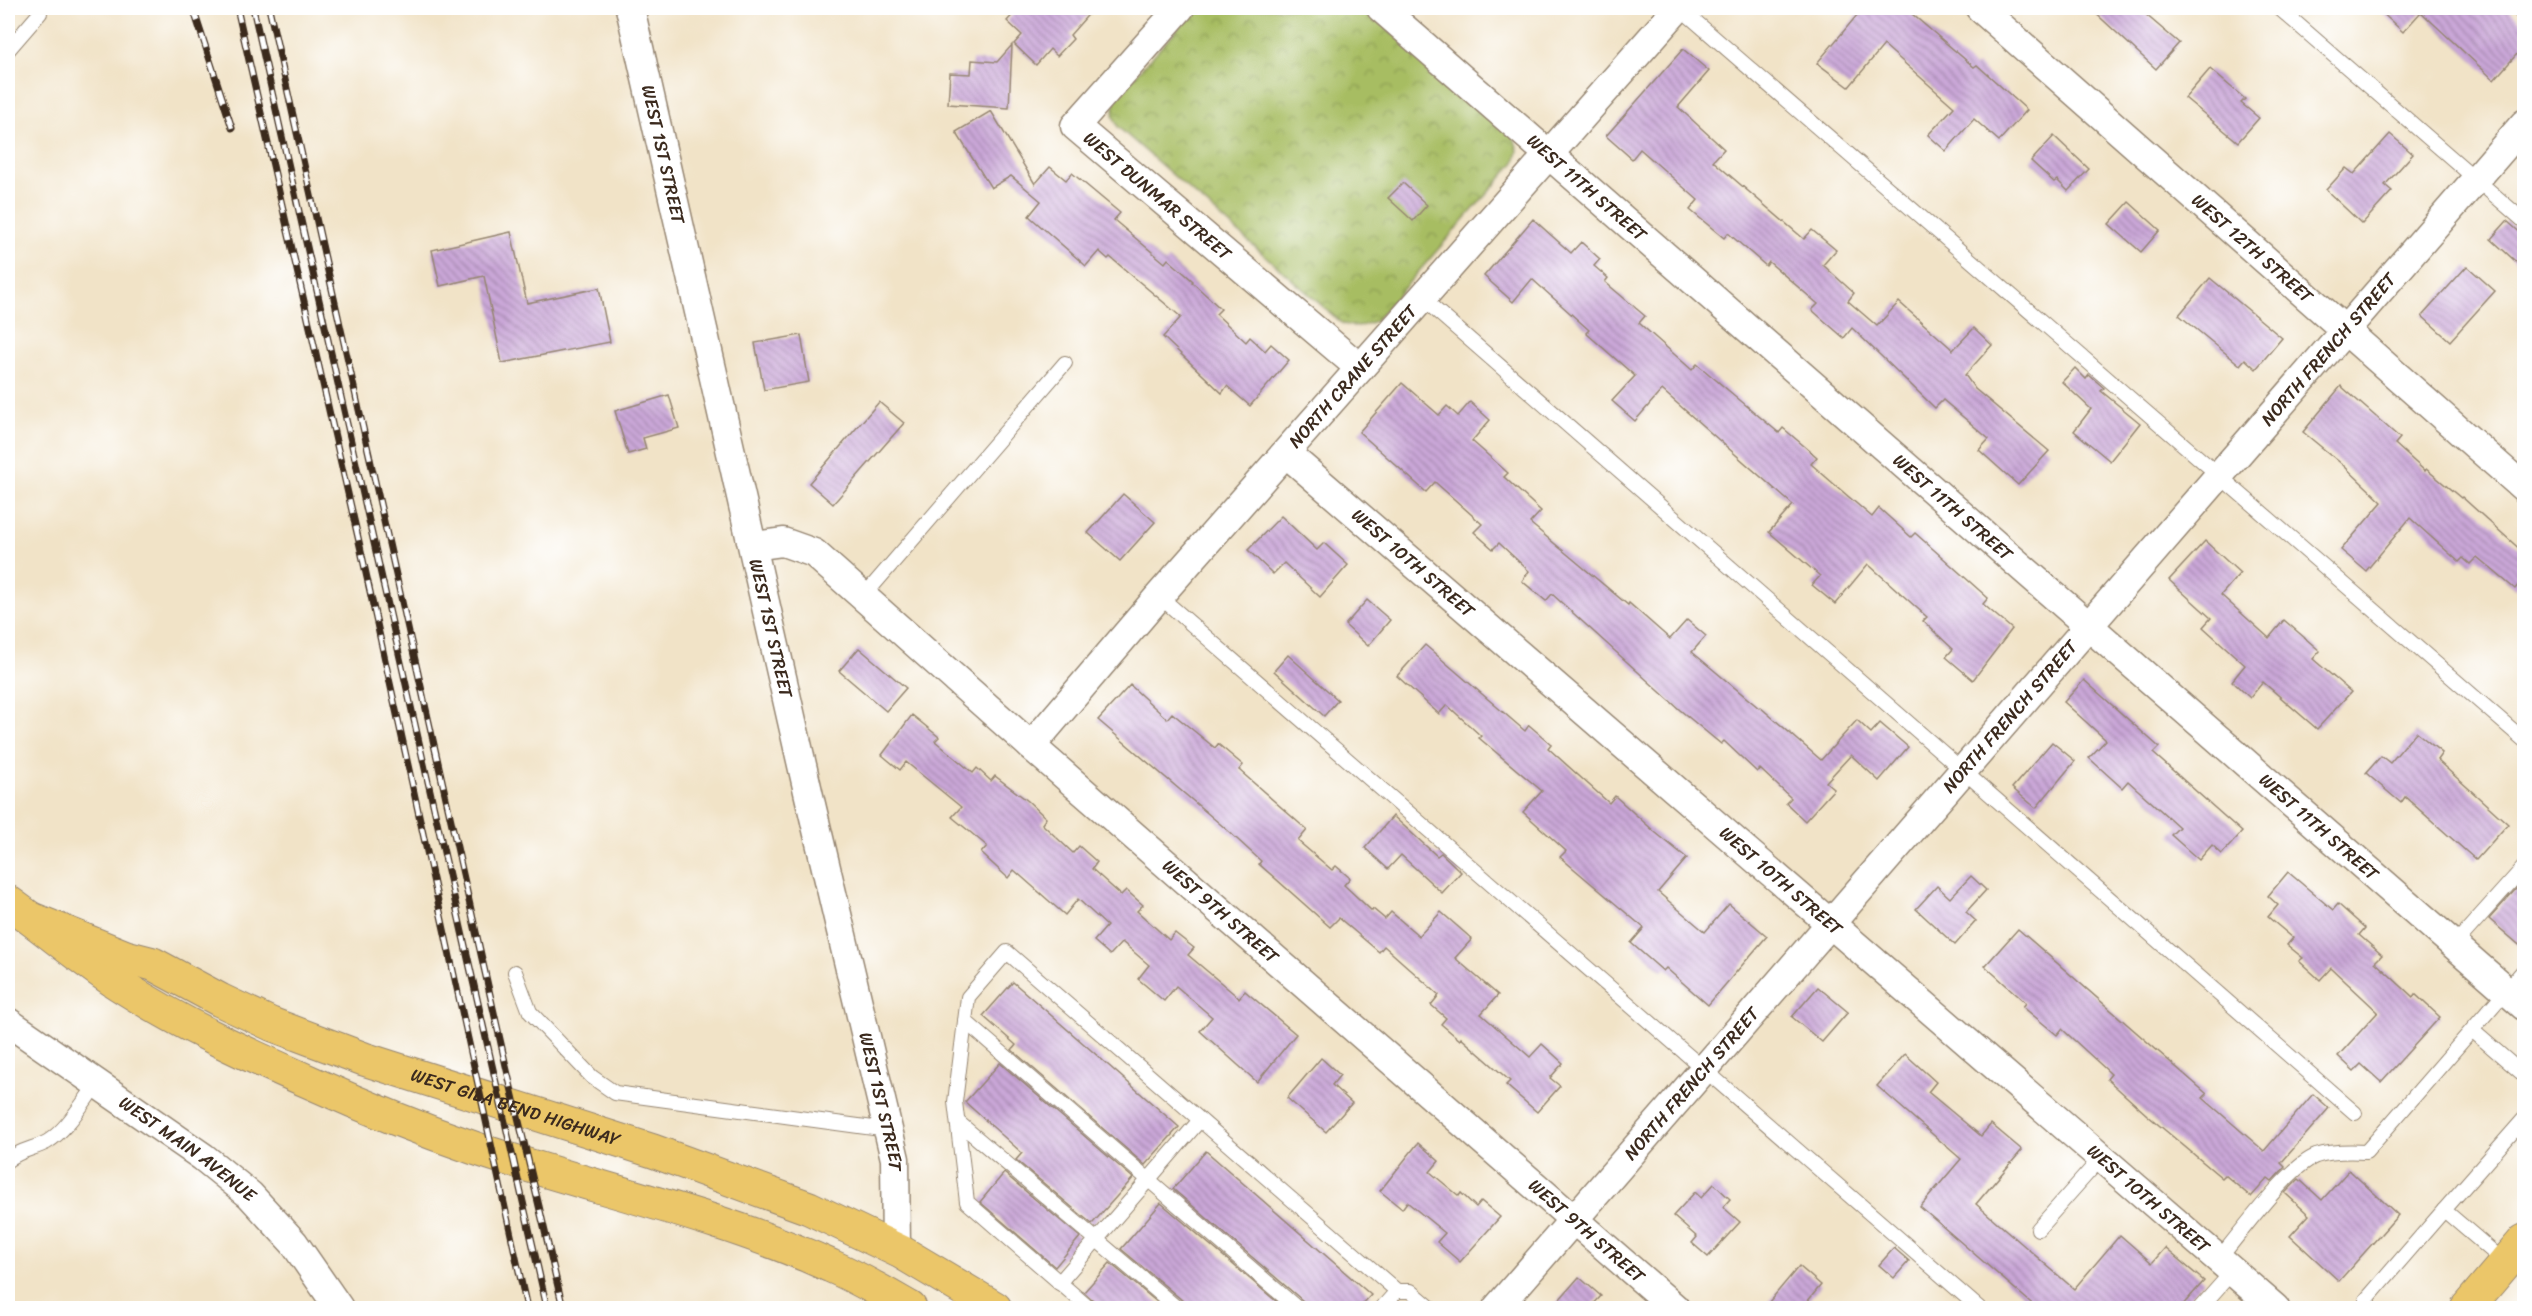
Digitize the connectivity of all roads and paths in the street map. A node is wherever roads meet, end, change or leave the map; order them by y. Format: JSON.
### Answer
{"nodes":[{"id":1,"x":630,"y":8,"type":"edge"},
{"id":2,"x":1180,"y":8,"type":"edge"},
{"id":3,"x":1381,"y":8,"type":"edge"},
{"id":4,"x":1679,"y":8,"type":"edge"},
{"id":5,"x":2279,"y":8,"type":"edge"},
{"id":6,"x":1987,"y":10,"type":"edge"},
{"id":7,"x":40,"y":13,"type":"dead end"},
{"id":8,"x":8,"y":50,"type":"edge"},
{"id":9,"x":2524,"y":124,"type":"edge"},
{"id":10,"x":1550,"y":153,"type":"junction"},
{"id":11,"x":2476,"y":179,"type":"junction"},
{"id":12,"x":2524,"y":221,"type":"edge"},
{"id":13,"x":1422,"y":298,"type":"junction"},
{"id":14,"x":2345,"y":331,"type":"junction"},
{"id":15,"x":1065,"y":363,"type":"dead end"},
{"id":16,"x":1360,"y":368,"type":"junction"},
{"id":17,"x":1286,"y":453,"type":"junction"},
{"id":18,"x":2219,"y":476,"type":"junction"},
{"id":19,"x":2524,"y":488,"type":"edge"},
{"id":20,"x":754,"y":546,"type":"junction"},
{"id":21,"x":1159,"y":596,"type":"junction"},
{"id":22,"x":863,"y":597,"type":"junction"},
{"id":23,"x":2089,"y":625,"type":"junction"},
{"id":24,"x":2524,"y":740,"type":"edge"},
{"id":25,"x":1031,"y":746,"type":"junction"},
{"id":26,"x":1963,"y":771,"type":"junction"},
{"id":27,"x":2524,"y":868,"type":"edge"},
{"id":28,"x":20,"y":910,"type":"edge"},
{"id":29,"x":1830,"y":924,"type":"junction"},
{"id":30,"x":2454,"y":945,"type":"junction"},
{"id":31,"x":515,"y":972,"type":"dead end"},
{"id":32,"x":2518,"y":989,"type":"edge"},
{"id":33,"x":965,"y":1021,"type":"junction"},
{"id":34,"x":8,"y":1022,"type":"edge"},
{"id":35,"x":2472,"y":1030,"type":"junction"},
{"id":36,"x":1704,"y":1070,"type":"junction"},
{"id":37,"x":2524,"y":1076,"type":"edge"},
{"id":38,"x":97,"y":1084,"type":"junction"},
{"id":39,"x":2355,"y":1113,"type":"dead end"},
{"id":40,"x":2524,"y":1119,"type":"edge"},
{"id":41,"x":1200,"y":1120,"type":"junction"},
{"id":42,"x":957,"y":1122,"type":"junction"},
{"id":43,"x":888,"y":1130,"type":"junction"},
{"id":44,"x":2101,"y":1158,"type":"junction"},
{"id":45,"x":8,"y":1160,"type":"edge"},
{"id":46,"x":1148,"y":1180,"type":"junction"},
{"id":47,"x":2444,"y":1210,"type":"junction"},
{"id":48,"x":1573,"y":1220,"type":"junction"},
{"id":49,"x":2038,"y":1229,"type":"dead end"},
{"id":50,"x":1095,"y":1239,"type":"junction"},
{"id":51,"x":896,"y":1250,"type":"junction"},
{"id":52,"x":2515,"y":1252,"type":"edge"},
{"id":53,"x":2225,"y":1266,"type":"junction"},
{"id":54,"x":1059,"y":1283,"type":"junction"},
{"id":55,"x":1397,"y":1291,"type":"junction"},
{"id":56,"x":2366,"y":1300,"type":"dead end"},
{"id":57,"x":339,"y":1308,"type":"edge"},
{"id":58,"x":909,"y":1308,"type":"edge"},
{"id":59,"x":995,"y":1308,"type":"edge"},
{"id":60,"x":1089,"y":1308,"type":"edge"},
{"id":61,"x":1177,"y":1308,"type":"edge"},
{"id":62,"x":1297,"y":1308,"type":"edge"},
{"id":63,"x":1382,"y":1308,"type":"edge"},
{"id":64,"x":1431,"y":1308,"type":"edge"},
{"id":65,"x":1497,"y":1308,"type":"edge"},
{"id":66,"x":1675,"y":1308,"type":"edge"},
{"id":67,"x":1979,"y":1308,"type":"edge"},
{"id":68,"x":2200,"y":1308,"type":"edge"},
{"id":69,"x":2275,"y":1308,"type":"edge"},
{"id":70,"x":2467,"y":1308,"type":"edge"}],
"edges":[{"from":1,"to":20,"type":"street","name":"WEST 1ST STREET"},
{"from":2,"to":16,"type":"street","name":"WEST DUNMAR STREET"},
{"from":3,"to":10,"type":"street","name":"WEST 11TH STREET"},
{"from":4,"to":10,"type":"street","name":"NORTH CRANE STREET"},
{"from":4,"to":18,"type":"lane"},
{"from":5,"to":11,"type":"lane"},
{"from":6,"to":14,"type":"street","name":"WEST 12TH STREET"},
{"from":7,"to":8,"type":"lane"},
{"from":9,"to":11,"type":"street","name":"NORTH FRENCH STREET"},
{"from":10,"to":13,"type":"street","name":"NORTH CRANE STREET"},
{"from":10,"to":23,"type":"street","name":"WEST 11TH STREET"},
{"from":11,"to":12,"type":"lane"},
{"from":11,"to":14,"type":"street","name":"NORTH FRENCH STREET"},
{"from":13,"to":16,"type":"street","name":"NORTH CRANE STREET"},
{"from":13,"to":26,"type":"lane"},
{"from":14,"to":18,"type":"street","name":"NORTH FRENCH STREET"},
{"from":14,"to":19,"type":"street","name":"WEST 12TH STREET"},
{"from":15,"to":22,"type":"lane"},
{"from":16,"to":17,"type":"street","name":"NORTH CRANE STREET"},
{"from":17,"to":21,"type":"street","name":"NORTH CRANE STREET"},
{"from":17,"to":29,"type":"street","name":"WEST 10TH STREET"},
{"from":18,"to":23,"type":"street","name":"NORTH FRENCH STREET"},
{"from":18,"to":24,"type":"lane"},
{"from":20,"to":22,"type":"street","name":"WEST 9TH STREET"},
{"from":20,"to":43,"type":"street","name":"WEST 1ST STREET"},
{"from":21,"to":25,"type":"street","name":"NORTH CRANE STREET"},
{"from":21,"to":36,"type":"lane"},
{"from":22,"to":25,"type":"street","name":"WEST 9TH STREET"},
{"from":23,"to":26,"type":"street","name":"NORTH FRENCH STREET"},
{"from":23,"to":30,"type":"street","name":"WEST 11TH STREET"},
{"from":25,"to":48,"type":"street","name":"WEST 9TH STREET"},
{"from":26,"to":29,"type":"street","name":"NORTH FRENCH STREET"},
{"from":26,"to":39,"type":"lane"},
{"from":27,"to":30,"type":"lane"},
{"from":28,"to":51,"type":"main road","name":"WEST GILA BEND HIGHWAY"},
{"from":28,"to":58,"type":"main road","name":"WEST GILA BEND HIGHWAY"},
{"from":29,"to":36,"type":"street","name":"NORTH FRENCH STREET"},
{"from":29,"to":44,"type":"street","name":"WEST 10TH STREET"},
{"from":30,"to":32,"type":"street","name":"WEST 11TH STREET"},
{"from":31,"to":43,"type":"lane"},
{"from":32,"to":35,"type":"lane"},
{"from":33,"to":41,"type":"lane"},
{"from":33,"to":42,"type":"lane"},
{"from":33,"to":46,"type":"lane"},
{"from":34,"to":38,"type":"street","name":"WEST MAIN AVENUE"},
{"from":35,"to":37,"type":"lane"},
{"from":35,"to":53,"type":"lane"},
{"from":36,"to":48,"type":"street","name":"NORTH FRENCH STREET"},
{"from":36,"to":67,"type":"lane"},
{"from":38,"to":45,"type":"lane"},
{"from":38,"to":57,"type":"street","name":"WEST MAIN AVENUE"},
{"from":40,"to":47,"type":"lane"},
{"from":41,"to":46,"type":"lane"},
{"from":41,"to":55,"type":"lane"},
{"from":42,"to":50,"type":"lane"},
{"from":42,"to":54,"type":"lane"},
{"from":43,"to":51,"type":"street","name":"WEST 1ST STREET"},
{"from":44,"to":49,"type":"lane"},
{"from":44,"to":53,"type":"street","name":"WEST 10TH STREET"},
{"from":46,"to":50,"type":"lane"},
{"from":46,"to":62,"type":"lane"},
{"from":47,"to":52,"type":"lane"},
{"from":47,"to":56,"type":"lane"},
{"from":48,"to":65,"type":"street","name":"NORTH FRENCH STREET"},
{"from":48,"to":66,"type":"street","name":"WEST 9TH STREET"},
{"from":50,"to":54,"type":"lane"},
{"from":50,"to":61,"type":"lane"},
{"from":51,"to":59,"type":"main road","name":"WEST GILA BEND HIGHWAY"},
{"from":52,"to":70,"type":"main road"},
{"from":53,"to":68,"type":"lane"},
{"from":53,"to":69,"type":"street","name":"WEST 10TH STREET"},
{"from":54,"to":60,"type":"lane"},
{"from":55,"to":63,"type":"lane"},
{"from":55,"to":64,"type":"lane"}]}
